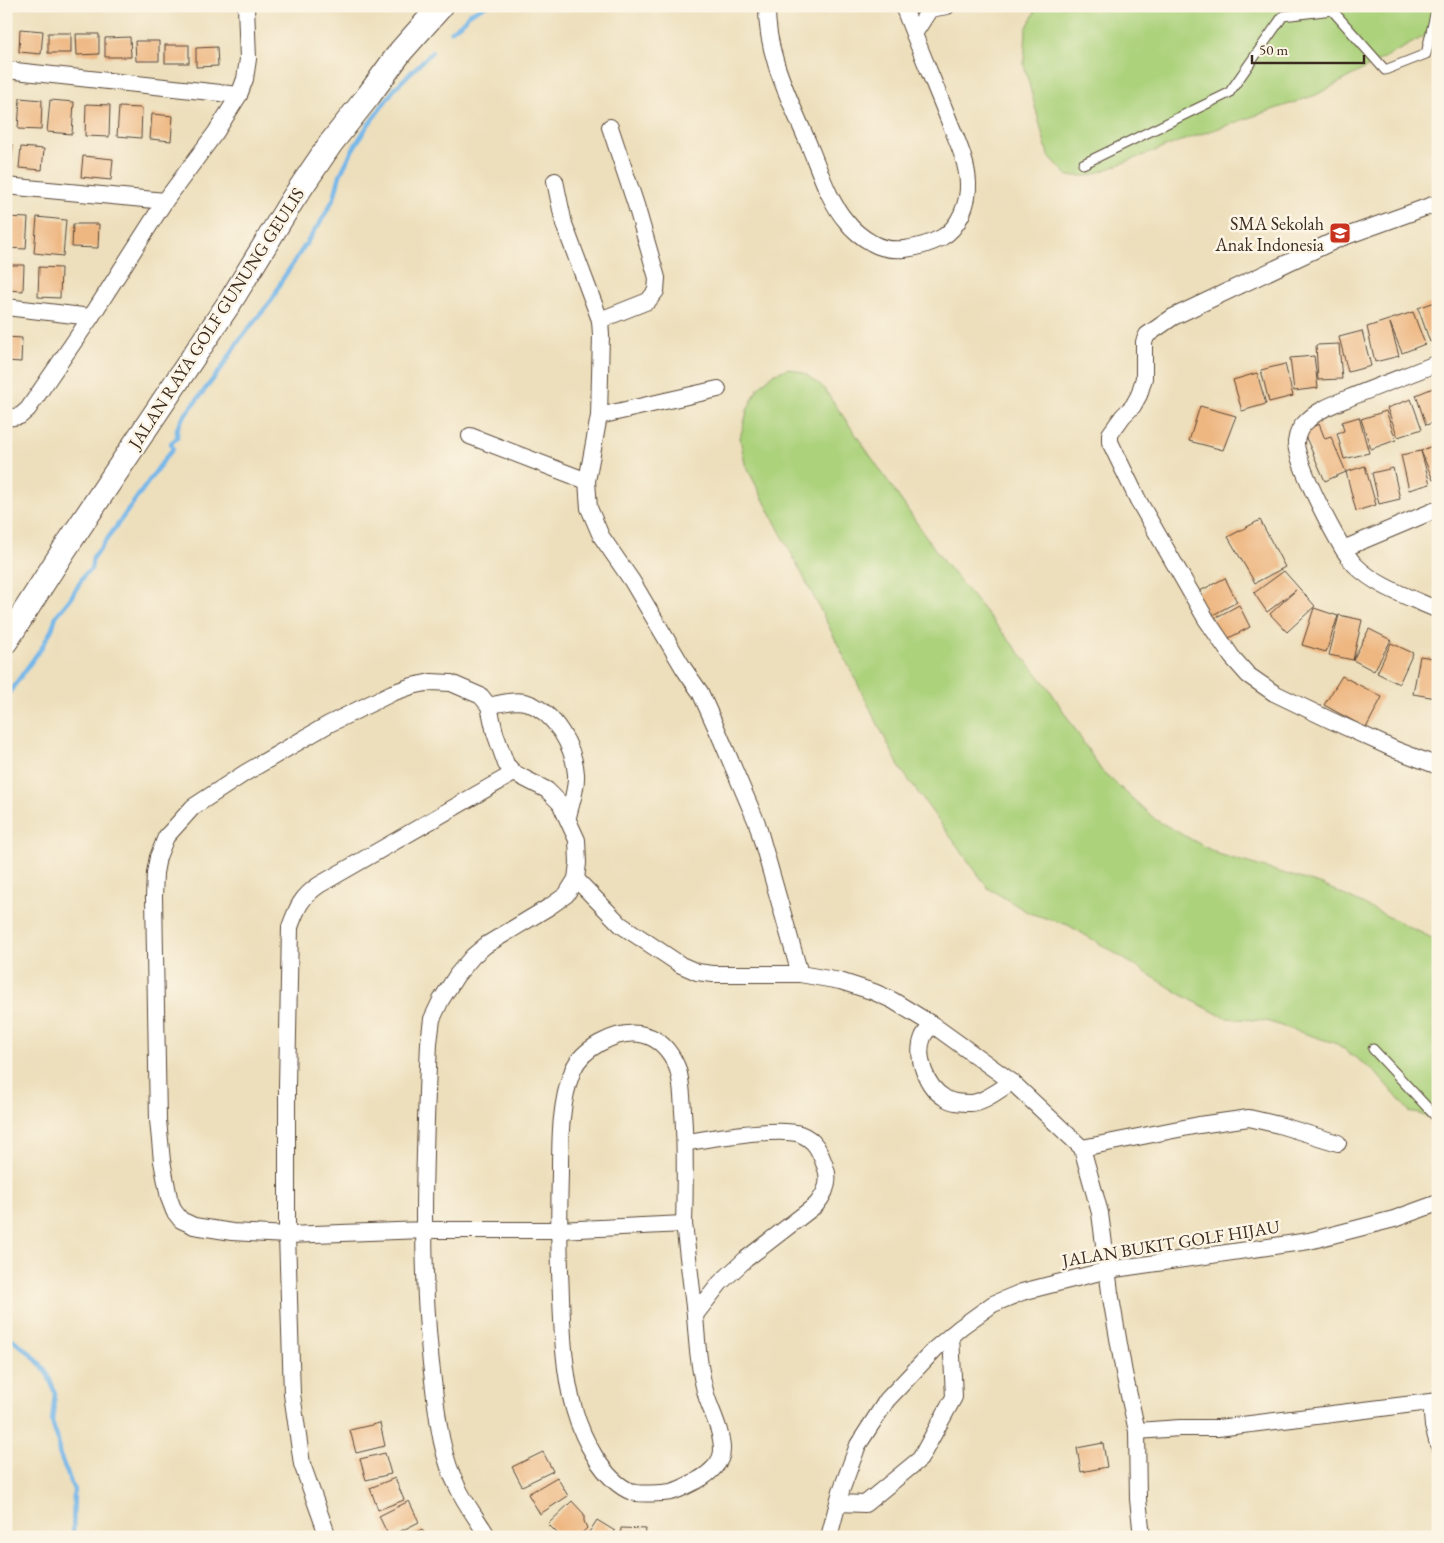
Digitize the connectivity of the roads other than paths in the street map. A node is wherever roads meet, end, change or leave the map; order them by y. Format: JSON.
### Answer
{"nodes":[{"id":1,"x":246,"y":6,"type":"edge"},
{"id":2,"x":441,"y":6,"type":"edge"},
{"id":3,"x":767,"y":6,"type":"edge"},
{"id":4,"x":903,"y":6,"type":"edge"},
{"id":5,"x":947,"y":6,"type":"edge"},
{"id":6,"x":1437,"y":6,"type":"edge"},
{"id":7,"x":927,"y":8,"type":"edge"},
{"id":8,"x":914,"y":34,"type":"junction"},
{"id":9,"x":6,"y":70,"type":"edge"},
{"id":10,"x":239,"y":95,"type":"junction"},
{"id":11,"x":610,"y":127,"type":"dead end"},
{"id":12,"x":1082,"y":164,"type":"dead end"},
{"id":13,"x":555,"y":181,"type":"dead end"},
{"id":14,"x":6,"y":186,"type":"edge"},
{"id":15,"x":165,"y":201,"type":"junction"},
{"id":16,"x":1438,"y":203,"type":"edge"},
{"id":17,"x":6,"y":307,"type":"edge"},
{"id":18,"x":91,"y":317,"type":"junction"},
{"id":19,"x":600,"y":320,"type":"junction"},
{"id":20,"x":1438,"y":364,"type":"edge"},
{"id":21,"x":718,"y":390,"type":"dead end"},
{"id":22,"x":599,"y":416,"type":"junction"},
{"id":23,"x":6,"y":418,"type":"edge"},
{"id":24,"x":470,"y":436,"type":"dead end"},
{"id":25,"x":587,"y":480,"type":"junction"},
{"id":26,"x":1438,"y":509,"type":"edge"},
{"id":27,"x":1343,"y":549,"type":"junction"},
{"id":28,"x":1438,"y":610,"type":"edge"},
{"id":29,"x":6,"y":641,"type":"edge"},
{"id":30,"x":489,"y":706,"type":"junction"},
{"id":31,"x":1438,"y":766,"type":"edge"},
{"id":32,"x":514,"y":774,"type":"junction"},
{"id":33,"x":568,"y":817,"type":"junction"},
{"id":34,"x":576,"y":879,"type":"junction"},
{"id":35,"x":800,"y":974,"type":"junction"},
{"id":36,"x":933,"y":1024,"type":"junction"},
{"id":37,"x":1373,"y":1049,"type":"dead end"},
{"id":38,"x":1012,"y":1082,"type":"junction"},
{"id":39,"x":1438,"y":1119,"type":"edge"},
{"id":40,"x":685,"y":1143,"type":"junction"},
{"id":41,"x":1338,"y":1143,"type":"dead end"},
{"id":42,"x":1082,"y":1148,"type":"junction"},
{"id":43,"x":1438,"y":1203,"type":"edge"},
{"id":44,"x":684,"y":1224,"type":"junction"},
{"id":45,"x":424,"y":1230,"type":"junction"},
{"id":46,"x":558,"y":1230,"type":"junction"},
{"id":47,"x":287,"y":1235,"type":"junction"},
{"id":48,"x":1108,"y":1270,"type":"junction"},
{"id":49,"x":695,"y":1315,"type":"junction"},
{"id":50,"x":951,"y":1335,"type":"junction"},
{"id":51,"x":1434,"y":1402,"type":"edge"},
{"id":52,"x":1137,"y":1431,"type":"junction"},
{"id":53,"x":1438,"y":1444,"type":"edge"},
{"id":54,"x":838,"y":1503,"type":"junction"},
{"id":55,"x":328,"y":1537,"type":"edge"},
{"id":56,"x":488,"y":1537,"type":"edge"},
{"id":57,"x":828,"y":1537,"type":"edge"},
{"id":58,"x":1142,"y":1537,"type":"edge"}],
"edges":[{"from":1,"to":10,"type":"street"},
{"from":2,"to":29,"type":"main road","name":"JALAN RAYA GOLF GUNUNG GEULIS"},
{"from":3,"to":8,"type":"street"},
{"from":4,"to":8,"type":"street"},
{"from":5,"to":7,"type":"street"},
{"from":6,"to":12,"type":"lane"},
{"from":7,"to":8,"type":"street"},
{"from":9,"to":10,"type":"street"},
{"from":10,"to":15,"type":"street"},
{"from":11,"to":19,"type":"street"},
{"from":13,"to":19,"type":"street"},
{"from":14,"to":15,"type":"street"},
{"from":15,"to":18,"type":"street"},
{"from":16,"to":31,"type":"street"},
{"from":17,"to":18,"type":"street"},
{"from":18,"to":23,"type":"street"},
{"from":19,"to":22,"type":"street"},
{"from":20,"to":27,"type":"street"},
{"from":21,"to":22,"type":"street"},
{"from":22,"to":25,"type":"street"},
{"from":24,"to":25,"type":"street"},
{"from":25,"to":35,"type":"street"},
{"from":26,"to":27,"type":"street"},
{"from":27,"to":28,"type":"street"},
{"from":30,"to":32,"type":"street"},
{"from":30,"to":33,"type":"street"},
{"from":30,"to":47,"type":"street"},
{"from":32,"to":33,"type":"street"},
{"from":32,"to":47,"type":"street"},
{"from":33,"to":34,"type":"street"},
{"from":34,"to":35,"type":"street"},
{"from":34,"to":45,"type":"street"},
{"from":35,"to":36,"type":"street"},
{"from":36,"to":38,"type":"street"},
{"from":36,"to":38,"type":"street"},
{"from":37,"to":39,"type":"lane"},
{"from":38,"to":42,"type":"street"},
{"from":40,"to":44,"type":"street"},
{"from":40,"to":46,"type":"street"},
{"from":40,"to":49,"type":"street"},
{"from":41,"to":42,"type":"street"},
{"from":42,"to":48,"type":"street"},
{"from":43,"to":48,"type":"street","name":"JALAN BUKIT GOLF HIJAU"},
{"from":44,"to":46,"type":"street"},
{"from":44,"to":49,"type":"street"},
{"from":45,"to":46,"type":"street"},
{"from":45,"to":47,"type":"street"},
{"from":45,"to":56,"type":"street"},
{"from":46,"to":49,"type":"street"},
{"from":47,"to":55,"type":"street"},
{"from":48,"to":50,"type":"street","name":"JALAN BUKIT GOLF HIJAU"},
{"from":48,"to":52,"type":"street"},
{"from":50,"to":54,"type":"street","name":"JALAN BUKIT GOLF HIJAU"},
{"from":50,"to":54,"type":"street"},
{"from":51,"to":52,"type":"street"},
{"from":51,"to":53,"type":"street"},
{"from":52,"to":58,"type":"street"},
{"from":54,"to":57,"type":"street","name":"JALAN BUKIT GOLF HIJAU"}]}
